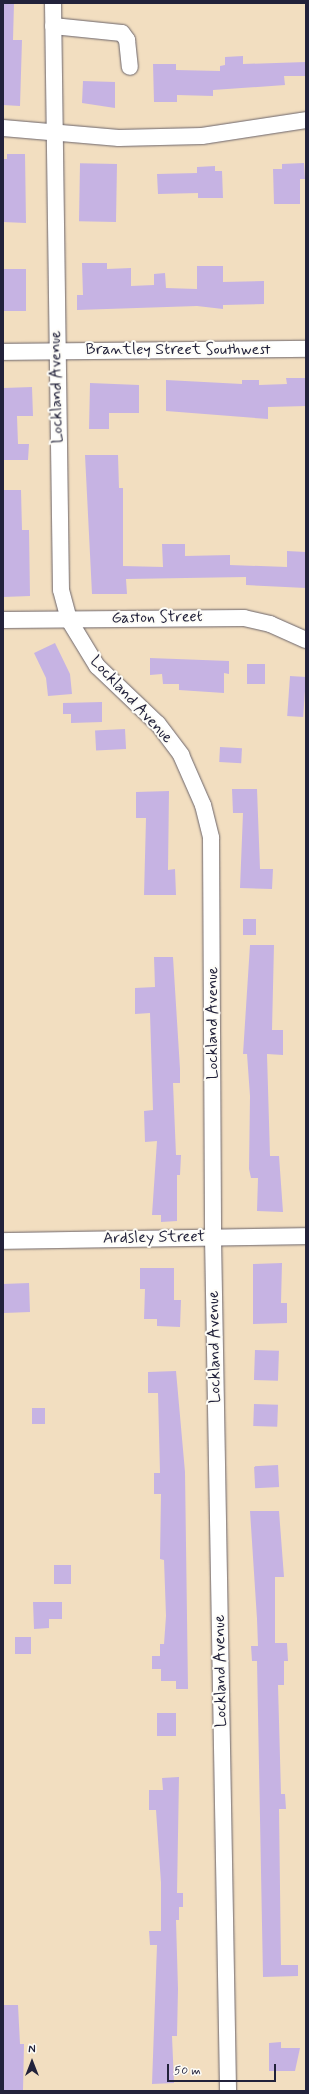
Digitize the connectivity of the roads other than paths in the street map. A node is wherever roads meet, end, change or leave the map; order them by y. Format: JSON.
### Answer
{"nodes":[{"id":1,"x":53,"y":3,"type":"edge"},
{"id":2,"x":53,"y":26,"type":"junction"},
{"id":3,"x":130,"y":67,"type":"dead end"},
{"id":4,"x":306,"y":120,"type":"edge"},
{"id":5,"x":3,"y":128,"type":"edge"},
{"id":6,"x":53,"y":133,"type":"junction"},
{"id":7,"x":306,"y":349,"type":"edge"},
{"id":8,"x":57,"y":351,"type":"junction"},
{"id":9,"x":3,"y":352,"type":"edge"},
{"id":10,"x":3,"y":620,"type":"edge"},
{"id":11,"x":69,"y":620,"type":"junction"},
{"id":12,"x":306,"y":640,"type":"edge"},
{"id":13,"x":306,"y":1236,"type":"edge"},
{"id":14,"x":213,"y":1237,"type":"junction"},
{"id":15,"x":3,"y":1241,"type":"edge"},
{"id":16,"x":228,"y":2091,"type":"edge"}],
"edges":[{"from":1,"to":2,"type":"street","name":"Lockland Avenue"},
{"from":2,"to":3,"type":"street"},
{"from":2,"to":6,"type":"street","name":"Lockland Avenue"},
{"from":4,"to":6,"type":"street"},
{"from":5,"to":6,"type":"street"},
{"from":6,"to":8,"type":"street","name":"Lockland Avenue"},
{"from":7,"to":8,"type":"street","name":"Brantley Street Southwest"},
{"from":8,"to":9,"type":"street","name":"Brantley Street Southwest"},
{"from":8,"to":11,"type":"street","name":"Lockland Avenue"},
{"from":10,"to":11,"type":"street","name":"Gaston Street"},
{"from":11,"to":12,"type":"street","name":"Gaston Street"},
{"from":11,"to":14,"type":"street","name":"Lockland Avenue"},
{"from":13,"to":14,"type":"street","name":"Ardsley Street"},
{"from":14,"to":15,"type":"street","name":"Ardsley Street"},
{"from":14,"to":16,"type":"street","name":"Lockland Avenue"}]}
